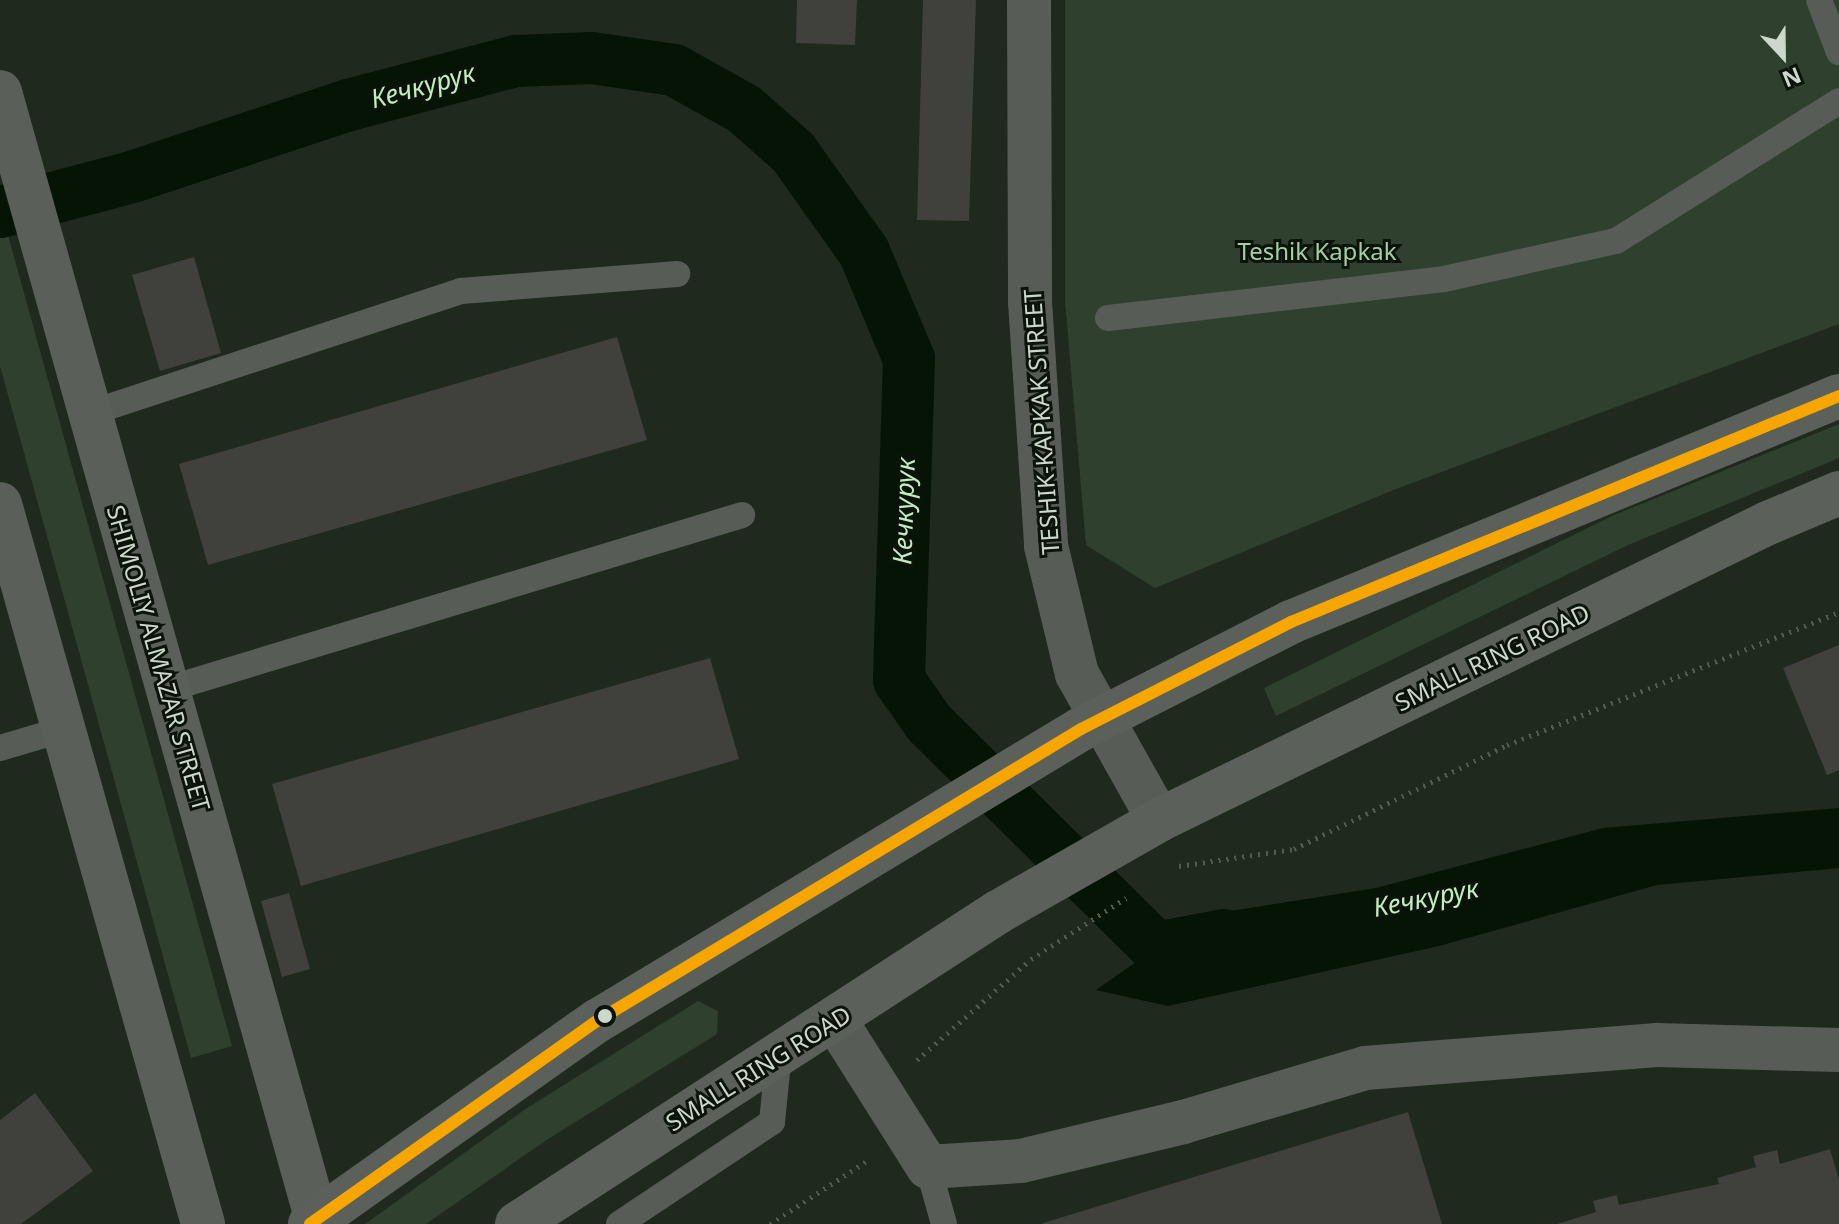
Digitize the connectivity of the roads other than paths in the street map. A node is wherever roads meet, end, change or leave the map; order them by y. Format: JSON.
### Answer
{"nodes":[{"id":1,"x":1029,"y":0,"type":"edge"},
{"id":2,"x":1819,"y":0,"type":"edge"},
{"id":3,"x":1839,"y":52,"type":"edge"},
{"id":4,"x":0,"y":92,"type":"edge"},
{"id":5,"x":1839,"y":101,"type":"edge"},
{"id":6,"x":677,"y":274,"type":"dead end"},
{"id":7,"x":1108,"y":318,"type":"dead end"},
{"id":8,"x":1839,"y":396,"type":"edge"},
{"id":9,"x":90,"y":413,"type":"junction"},
{"id":10,"x":1839,"y":493,"type":"edge"},
{"id":11,"x":0,"y":504,"type":"edge"},
{"id":12,"x":742,"y":515,"type":"dead end"},
{"id":13,"x":168,"y":689,"type":"junction"},
{"id":14,"x":1092,"y":724,"type":"junction"},
{"id":15,"x":64,"y":729,"type":"junction"},
{"id":16,"x":0,"y":748,"type":"edge"},
{"id":17,"x":1153,"y":823,"type":"junction"},
{"id":18,"x":835,"y":1020,"type":"junction"},
{"id":19,"x":1839,"y":1050,"type":"edge"},
{"id":20,"x":779,"y":1052,"type":"junction"},
{"id":21,"x":928,"y":1167,"type":"junction"},
{"id":22,"x":315,"y":1222,"type":"edge"},
{"id":23,"x":203,"y":1224,"type":"edge"},
{"id":24,"x":517,"y":1224,"type":"edge"},
{"id":25,"x":619,"y":1224,"type":"edge"},
{"id":26,"x":944,"y":1224,"type":"edge"}],
"edges":[{"from":1,"to":14,"type":"street","name":"TESHIK-KAPKAK STREET"},
{"from":2,"to":3,"type":"lane"},
{"from":4,"to":9,"type":"main road","name":"SHIMOLIY ALMAZAR STREET"},
{"from":5,"to":7,"type":"lane"},
{"from":6,"to":9,"type":"lane"},
{"from":8,"to":14,"type":"highway"},
{"from":9,"to":13,"type":"main road","name":"SHIMOLIY ALMAZAR STREET"},
{"from":10,"to":17,"type":"highway","name":"SMALL RING ROAD"},
{"from":11,"to":15,"type":"main road"},
{"from":12,"to":13,"type":"lane"},
{"from":13,"to":22,"type":"main road","name":"SHIMOLIY ALMAZAR STREET"},
{"from":14,"to":17,"type":"street","name":"TESHIK-KAPKAK STREET"},
{"from":14,"to":22,"type":"highway"},
{"from":15,"to":16,"type":"lane"},
{"from":15,"to":23,"type":"main road"},
{"from":17,"to":18,"type":"highway","name":"SMALL RING ROAD"},
{"from":18,"to":20,"type":"highway","name":"SMALL RING ROAD"},
{"from":18,"to":21,"type":"street"},
{"from":19,"to":21,"type":"street"},
{"from":20,"to":24,"type":"highway","name":"SMALL RING ROAD"},
{"from":20,"to":25,"type":"lane"},
{"from":21,"to":26,"type":"lane"}]}
